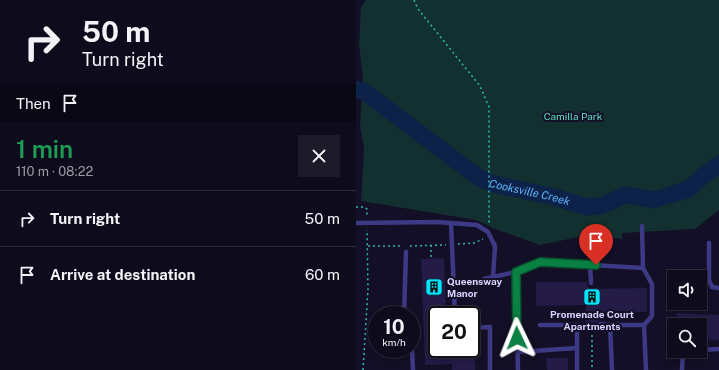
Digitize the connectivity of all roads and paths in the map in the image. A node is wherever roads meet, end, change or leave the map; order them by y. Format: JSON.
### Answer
{"nodes":[{"id":1,"x":414,"y":0,"type":"edge"},
{"id":2,"x":356,"y":207,"type":"edge"},
{"id":3,"x":367,"y":211,"type":"dead end"},
{"id":4,"x":356,"y":223,"type":"edge"},
{"id":5,"x":451,"y":223,"type":"junction"},
{"id":6,"x":642,"y":226,"type":"dead end"},
{"id":7,"x":489,"y":234,"type":"junction"},
{"id":8,"x":368,"y":238,"type":"dead end"},
{"id":9,"x":709,"y":243,"type":"dead end"},
{"id":10,"x":430,"y":245,"type":"junction"},
{"id":11,"x":452,"y":245,"type":"junction"},
{"id":12,"x":368,"y":246,"type":"junction"},
{"id":13,"x":406,"y":252,"type":"dead end"},
{"id":14,"x":431,"y":258,"type":"dead end"},
{"id":15,"x":590,"y":265,"type":"junction"},
{"id":16,"x":643,"y":268,"type":"junction"},
{"id":17,"x":516,"y":272,"type":"junction"},
{"id":18,"x":493,"y":277,"type":"junction"},
{"id":19,"x":484,"y":279,"type":"dead end"},
{"id":20,"x":591,"y":283,"type":"dead end"},
{"id":21,"x":719,"y":288,"type":"edge"},
{"id":22,"x":404,"y":306,"type":"edge"},
{"id":23,"x":455,"y":306,"type":"edge"},
{"id":24,"x":592,"y":324,"type":"dead end"},
{"id":25,"x":600,"y":324,"type":"dead end"},
{"id":26,"x":540,"y":325,"type":"dead end"},
{"id":27,"x":610,"y":325,"type":"junction"},
{"id":28,"x":644,"y":325,"type":"junction"},
{"id":29,"x":480,"y":328,"type":"edge"},
{"id":30,"x":577,"y":348,"type":"junction"},
{"id":31,"x":719,"y":349,"type":"edge"},
{"id":32,"x":707,"y":350,"type":"edge"},
{"id":33,"x":518,"y":352,"type":"junction"},
{"id":34,"x":412,"y":358,"type":"edge"},
{"id":35,"x":683,"y":358,"type":"edge"},
{"id":36,"x":363,"y":370,"type":"edge"},
{"id":37,"x":413,"y":370,"type":"edge"},
{"id":38,"x":490,"y":370,"type":"edge"},
{"id":39,"x":518,"y":370,"type":"edge"},
{"id":40,"x":577,"y":370,"type":"edge"},
{"id":41,"x":592,"y":370,"type":"edge"},
{"id":42,"x":612,"y":370,"type":"edge"},
{"id":43,"x":646,"y":370,"type":"edge"},
{"id":44,"x":682,"y":370,"type":"edge"}],
"edges":[{"from":1,"to":7,"type":"path"},
{"from":2,"to":3,"type":"path"},
{"from":4,"to":5,"type":"lane"},
{"from":5,"to":7,"type":"lane"},
{"from":5,"to":11,"type":"lane"},
{"from":6,"to":16,"type":"lane"},
{"from":7,"to":11,"type":"path"},
{"from":7,"to":18,"type":"lane"},
{"from":8,"to":12,"type":"path"},
{"from":9,"to":21,"type":"lane"},
{"from":10,"to":11,"type":"path"},
{"from":10,"to":12,"type":"path"},
{"from":10,"to":14,"type":"path"},
{"from":11,"to":23,"type":"lane"},
{"from":12,"to":36,"type":"path"},
{"from":13,"to":22,"type":"lane"},
{"from":15,"to":16,"type":"lane"},
{"from":15,"to":17,"type":"lane"},
{"from":15,"to":20,"type":"lane"},
{"from":16,"to":28,"type":"lane"},
{"from":17,"to":18,"type":"lane"},
{"from":17,"to":33,"type":"lane"},
{"from":18,"to":19,"type":"lane"},
{"from":24,"to":41,"type":"path"},
{"from":25,"to":27,"type":"lane"},
{"from":26,"to":30,"type":"lane"},
{"from":27,"to":28,"type":"lane"},
{"from":27,"to":42,"type":"lane"},
{"from":28,"to":43,"type":"lane"},
{"from":29,"to":38,"type":"lane"},
{"from":30,"to":33,"type":"lane"},
{"from":30,"to":40,"type":"lane"},
{"from":31,"to":32,"type":"lane"},
{"from":33,"to":39,"type":"lane"},
{"from":34,"to":37,"type":"lane"},
{"from":35,"to":44,"type":"lane"}]}
